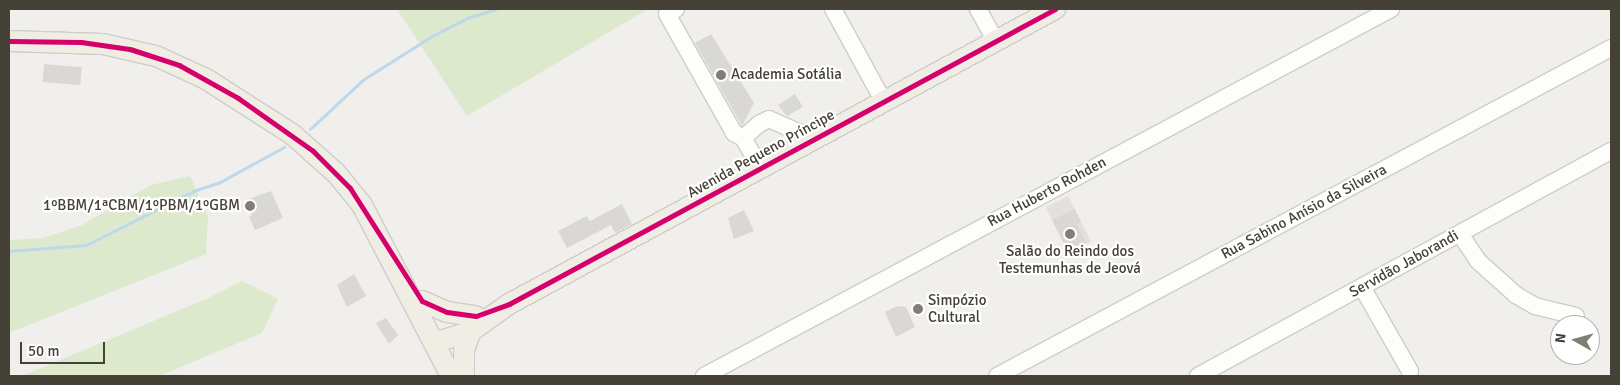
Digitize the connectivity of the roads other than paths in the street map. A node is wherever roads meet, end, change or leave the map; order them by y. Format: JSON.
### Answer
{"nodes":[{"id":1,"x":676,"y":9,"type":"edge"},
{"id":2,"x":833,"y":9,"type":"edge"},
{"id":3,"x":978,"y":9,"type":"edge"},
{"id":4,"x":1055,"y":9,"type":"edge"},
{"id":5,"x":1391,"y":9,"type":"edge"},
{"id":6,"x":9,"y":41,"type":"edge"},
{"id":7,"x":996,"y":41,"type":"junction"},
{"id":8,"x":1611,"y":48,"type":"edge"},
{"id":9,"x":884,"y":102,"type":"junction"},
{"id":10,"x":743,"y":138,"type":"junction"},
{"id":11,"x":808,"y":142,"type":"junction"},
{"id":12,"x":1611,"y":151,"type":"edge"},
{"id":13,"x":761,"y":169,"type":"junction"},
{"id":14,"x":1460,"y":234,"type":"junction"},
{"id":15,"x":391,"y":256,"type":"junction"},
{"id":16,"x":1362,"y":287,"type":"junction"},
{"id":17,"x":422,"y":301,"type":"junction"},
{"id":18,"x":1572,"y":315,"type":"edge"},
{"id":19,"x":473,"y":324,"type":"junction"},
{"id":20,"x":438,"y":343,"type":"junction"},
{"id":21,"x":1410,"y":371,"type":"dead end"},
{"id":22,"x":451,"y":376,"type":"edge"},
{"id":23,"x":464,"y":376,"type":"edge"},
{"id":24,"x":704,"y":376,"type":"edge"},
{"id":25,"x":997,"y":376,"type":"edge"},
{"id":26,"x":1198,"y":376,"type":"edge"}],
"edges":[{"from":1,"to":10,"type":"street"},
{"from":2,"to":9,"type":"street"},
{"from":3,"to":7,"type":"street"},
{"from":4,"to":7,"type":"main road","name":"Avenida Pequeno Príncipe"},
{"from":5,"to":24,"type":"street","name":"Rua Huberto Rohden"},
{"from":6,"to":15,"type":"main road"},
{"from":7,"to":9,"type":"main road","name":"Avenida Pequeno Príncipe"},
{"from":8,"to":25,"type":"street","name":"Rua Sabino Anísio da Silveira"},
{"from":9,"to":11,"type":"main road","name":"Avenida Pequeno Príncipe"},
{"from":10,"to":11,"type":"street"},
{"from":10,"to":13,"type":"street"},
{"from":11,"to":13,"type":"main road","name":"Avenida Pequeno Príncipe"},
{"from":12,"to":14,"type":"street","name":"Servidão Jaborandi"},
{"from":13,"to":19,"type":"main road","name":"Avenida Pequeno Príncipe"},
{"from":14,"to":16,"type":"street","name":"Servidão Jaborandi"},
{"from":14,"to":18,"type":"street"},
{"from":15,"to":17,"type":"main road"},
{"from":15,"to":20,"type":"main road"},
{"from":16,"to":21,"type":"street"},
{"from":16,"to":26,"type":"street","name":"Servidão Jaborandi"},
{"from":17,"to":19,"type":"main road"},
{"from":17,"to":20,"type":"main road"},
{"from":19,"to":20,"type":"main road","name":"Avenida Pequeno Príncipe"},
{"from":19,"to":23,"type":"main road"},
{"from":20,"to":22,"type":"main road"},
{"from":20,"to":23,"type":"main road"}]}
